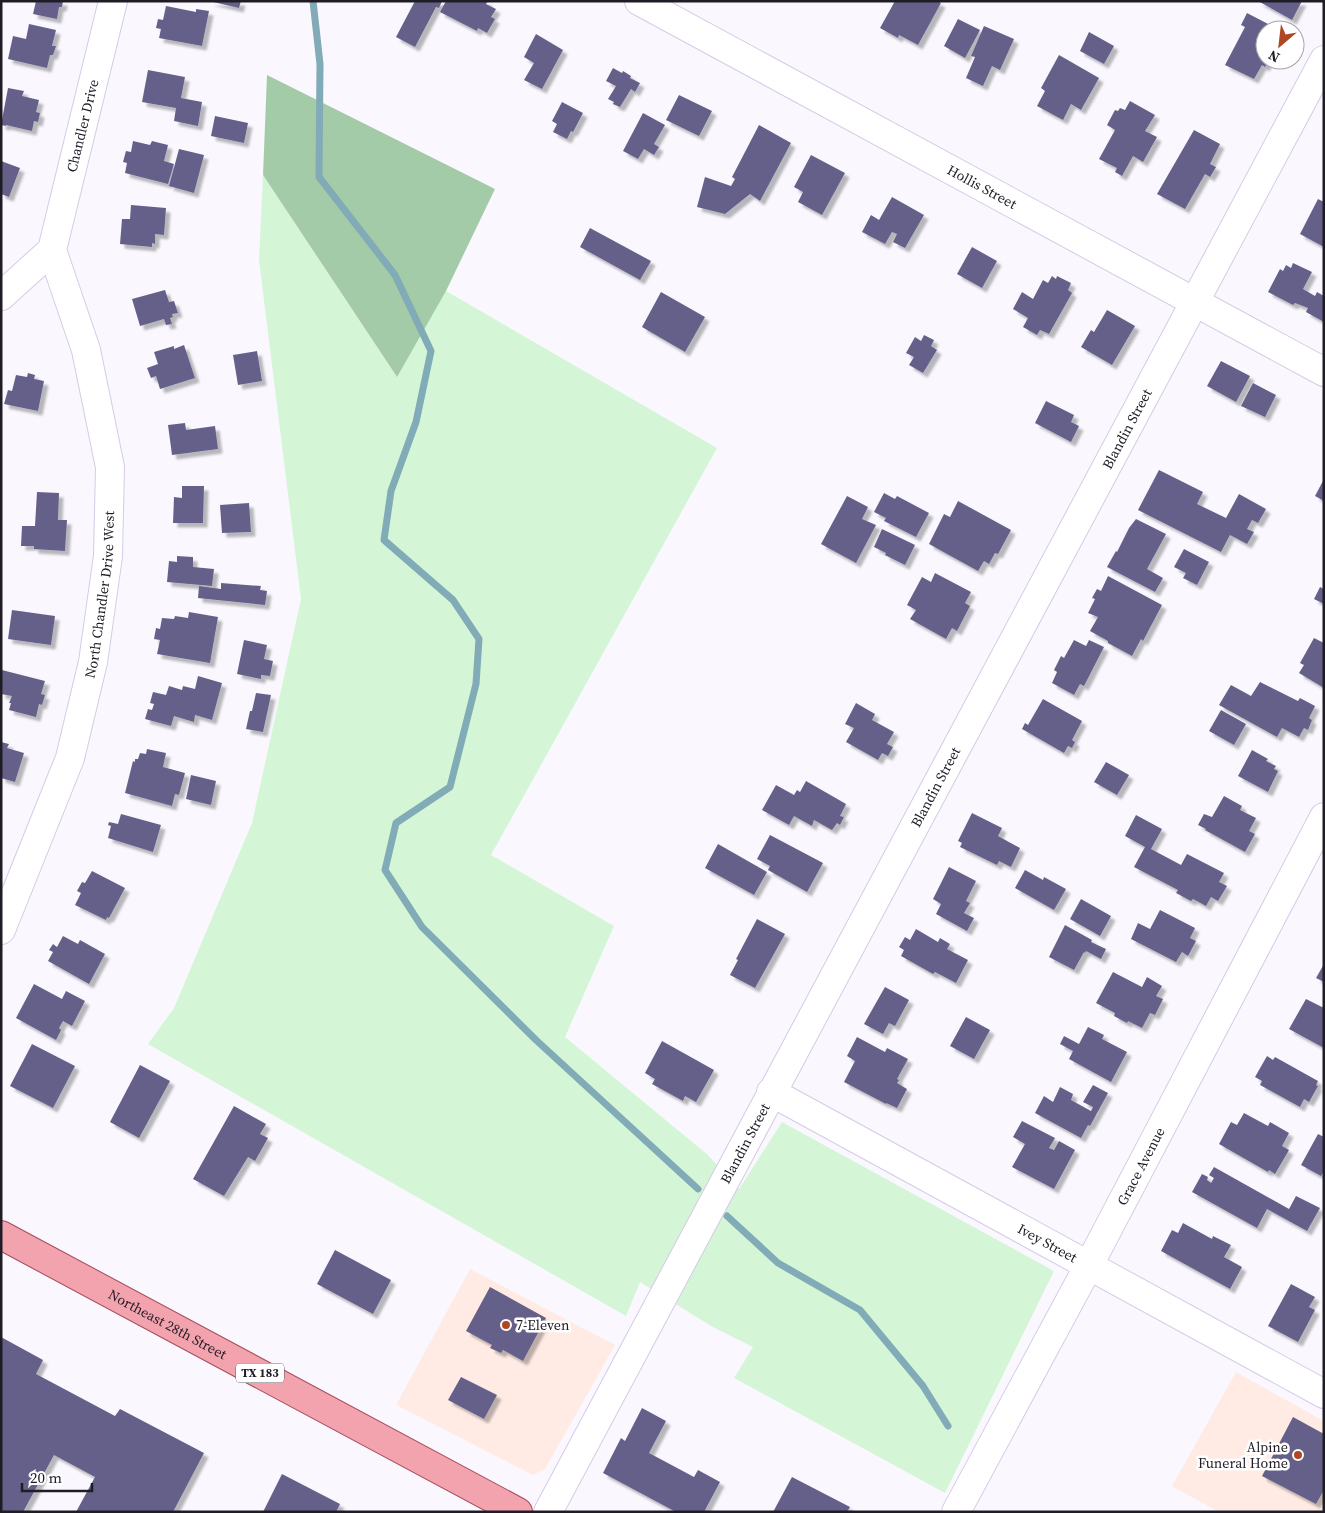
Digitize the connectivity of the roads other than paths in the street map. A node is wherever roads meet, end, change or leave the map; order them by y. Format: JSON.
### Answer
{"nodes":[{"id":1,"x":113,"y":1,"type":"edge"},
{"id":2,"x":639,"y":1,"type":"edge"},
{"id":3,"x":1324,"y":60,"type":"edge"},
{"id":4,"x":52,"y":250,"type":"junction"},
{"id":5,"x":1,"y":296,"type":"edge"},
{"id":6,"x":1193,"y":302,"type":"junction"},
{"id":7,"x":1324,"y":372,"type":"edge"},
{"id":8,"x":1324,"y":817,"type":"edge"},
{"id":9,"x":1,"y":930,"type":"edge"},
{"id":10,"x":771,"y":1092,"type":"junction"},
{"id":11,"x":1,"y":1235,"type":"edge"},
{"id":12,"x":1089,"y":1265,"type":"junction"},
{"id":13,"x":1324,"y":1394,"type":"edge"},
{"id":14,"x":518,"y":1512,"type":"edge"},
{"id":15,"x":548,"y":1512,"type":"edge"},
{"id":16,"x":956,"y":1512,"type":"edge"}],
"edges":[{"from":1,"to":4,"type":"street","name":"Chandler Drive"},
{"from":2,"to":6,"type":"street","name":"Hollis Street"},
{"from":3,"to":6,"type":"street","name":"Blandin Street"},
{"from":4,"to":5,"type":"street"},
{"from":4,"to":9,"type":"street","name":"North Chandler Drive West"},
{"from":6,"to":7,"type":"street","name":"Hollis Street"},
{"from":6,"to":10,"type":"street","name":"Blandin Street"},
{"from":8,"to":12,"type":"street","name":"Grace Avenue"},
{"from":10,"to":12,"type":"street","name":"Ivey Street"},
{"from":10,"to":15,"type":"street","name":"Blandin Street"},
{"from":11,"to":14,"type":"main road","name":"Northeast 28th Street","number":"TX 183"},
{"from":12,"to":13,"type":"street","name":"Ivey Street"},
{"from":12,"to":16,"type":"street","name":"Grace Avenue"}]}
